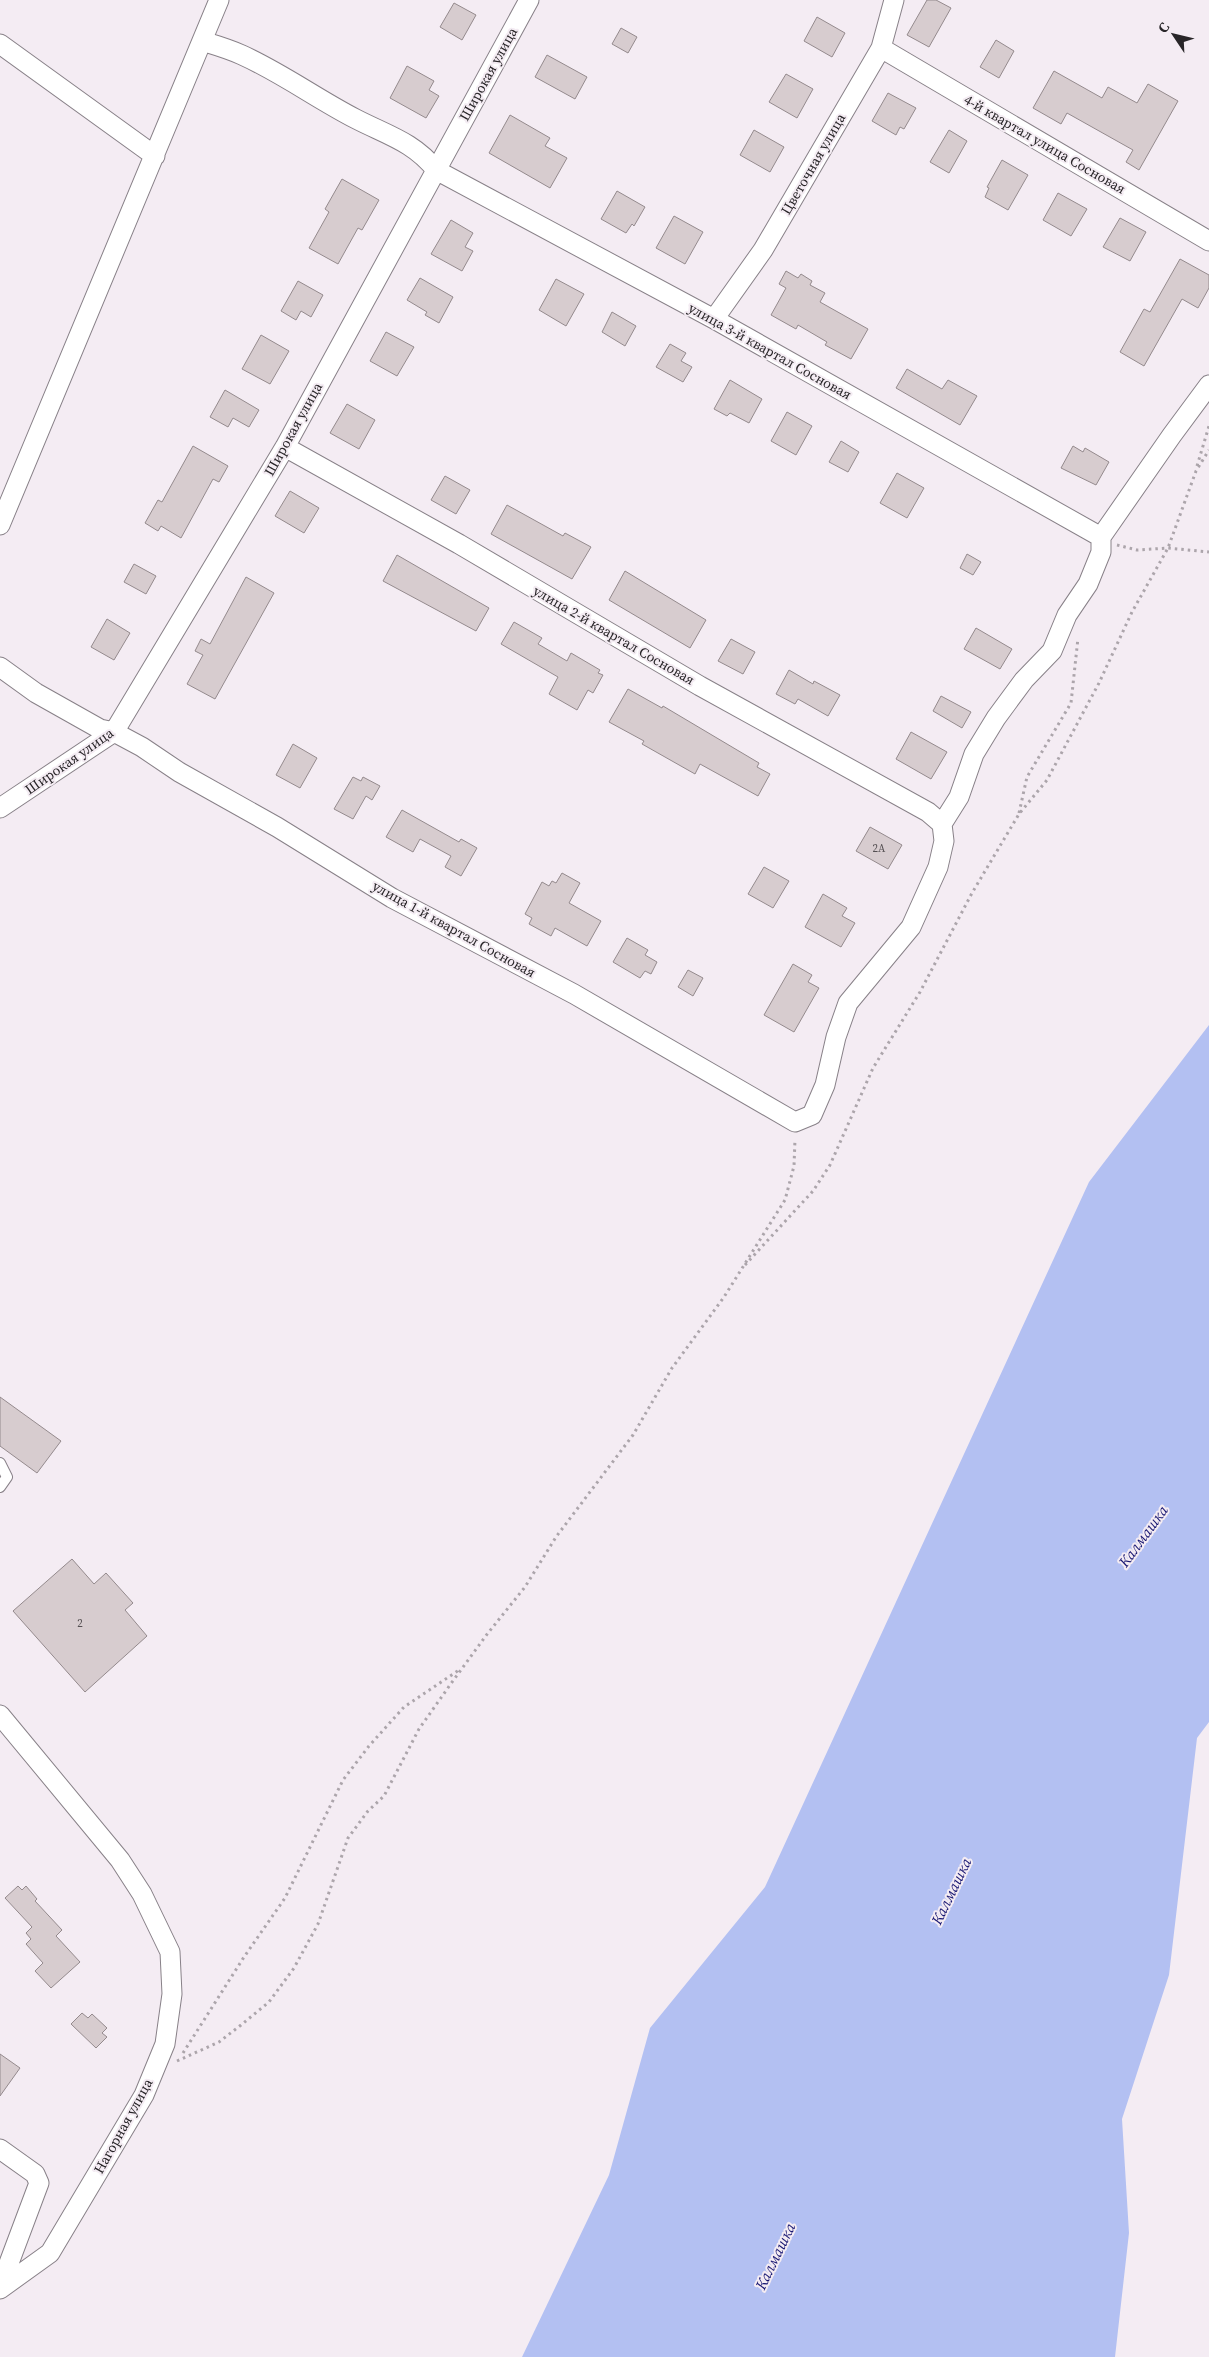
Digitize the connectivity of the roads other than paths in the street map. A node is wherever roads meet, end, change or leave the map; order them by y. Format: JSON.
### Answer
{"nodes":[{"id":1,"x":219,"y":0,"type":"edge"},
{"id":2,"x":529,"y":0,"type":"edge"},
{"id":3,"x":894,"y":0,"type":"edge"},
{"id":4,"x":202,"y":41,"type":"junction"},
{"id":5,"x":0,"y":44,"type":"edge"},
{"id":6,"x":881,"y":48,"type":"junction"},
{"id":7,"x":155,"y":156,"type":"junction"},
{"id":8,"x":436,"y":170,"type":"junction"},
{"id":9,"x":1209,"y":241,"type":"edge"},
{"id":10,"x":714,"y":319,"type":"junction"},
{"id":11,"x":1209,"y":385,"type":"edge"},
{"id":12,"x":285,"y":446,"type":"junction"},
{"id":13,"x":0,"y":525,"type":"edge"},
{"id":14,"x":1101,"y":537,"type":"junction"},
{"id":15,"x":0,"y":667,"type":"edge"},
{"id":16,"x":114,"y":732,"type":"junction"},
{"id":17,"x":0,"y":808,"type":"edge"},
{"id":18,"x":942,"y":824,"type":"junction"},
{"id":19,"x":0,"y":1463,"type":"edge"},
{"id":20,"x":0,"y":1487,"type":"edge"},
{"id":21,"x":0,"y":1715,"type":"edge"},
{"id":22,"x":0,"y":2149,"type":"edge"},
{"id":23,"x":0,"y":2288,"type":"edge"}],
"edges":[{"from":1,"to":4,"type":"street"},
{"from":2,"to":8,"type":"street","name":"Широкая улица"},
{"from":3,"to":6,"type":"street","name":"Цветочная улица"},
{"from":4,"to":7,"type":"street"},
{"from":4,"to":8,"type":"street","name":"улица 3-й квартал Сосновая"},
{"from":5,"to":7,"type":"street"},
{"from":6,"to":9,"type":"street","name":"4-й квартал улица Сосновая"},
{"from":6,"to":10,"type":"street","name":"Цветочная улица"},
{"from":7,"to":13,"type":"street"},
{"from":8,"to":10,"type":"street","name":"улица 3-й квартал Сосновая"},
{"from":8,"to":12,"type":"street","name":"Широкая улица"},
{"from":10,"to":14,"type":"street","name":"улица 3-й квартал Сосновая"},
{"from":11,"to":14,"type":"street"},
{"from":12,"to":16,"type":"street","name":"Широкая улица"},
{"from":12,"to":18,"type":"street","name":"улица 2-й квартал Сосновая"},
{"from":14,"to":18,"type":"street"},
{"from":15,"to":16,"type":"street","name":"улица 1-й квартал Сосновая"},
{"from":16,"to":17,"type":"street","name":"Широкая улица"},
{"from":16,"to":18,"type":"street","name":"улица 1-й квартал Сосновая"},
{"from":19,"to":20,"type":"lane"},
{"from":21,"to":23,"type":"street","name":"Нагорная улица"},
{"from":22,"to":23,"type":"street"}]}
